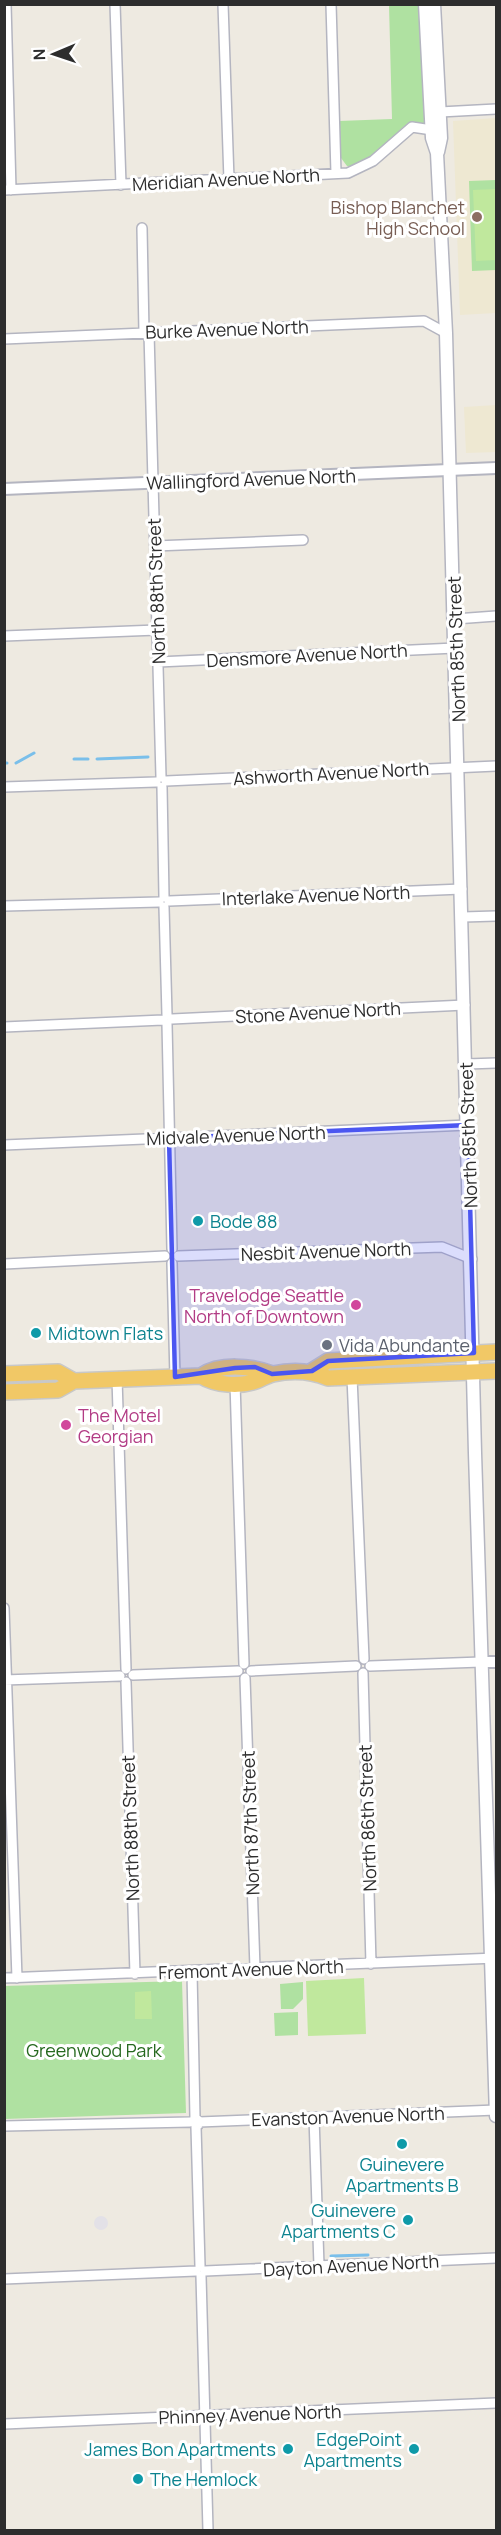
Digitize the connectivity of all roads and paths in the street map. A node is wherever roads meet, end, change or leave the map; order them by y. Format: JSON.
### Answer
{"nodes":[{"id":1,"x":6,"y":4,"type":"edge"},
{"id":2,"x":115,"y":4,"type":"edge"},
{"id":3,"x":223,"y":4,"type":"edge"},
{"id":4,"x":331,"y":4,"type":"edge"},
{"id":5,"x":425,"y":4,"type":"edge"},
{"id":6,"x":434,"y":4,"type":"edge"},
{"id":7,"x":496,"y":109,"type":"edge"},
{"id":8,"x":440,"y":112,"type":"junction"},
{"id":9,"x":432,"y":130,"type":"junction"},
{"id":10,"x":437,"y":153,"type":"junction"},
{"id":11,"x":336,"y":173,"type":"junction"},
{"id":12,"x":229,"y":180,"type":"junction"},
{"id":13,"x":121,"y":185,"type":"junction"},
{"id":14,"x":8,"y":190,"type":"edge"},
{"id":15,"x":142,"y":228,"type":"dead end"},
{"id":16,"x":147,"y":333,"type":"junction"},
{"id":17,"x":446,"y":333,"type":"junction"},
{"id":18,"x":4,"y":339,"type":"edge"},
{"id":19,"x":496,"y":468,"type":"edge"},
{"id":20,"x":450,"y":470,"type":"junction"},
{"id":21,"x":153,"y":483,"type":"junction"},
{"id":22,"x":4,"y":489,"type":"edge"},
{"id":23,"x":303,"y":540,"type":"dead end"},
{"id":24,"x":155,"y":546,"type":"junction"},
{"id":25,"x":496,"y":616,"type":"edge"},
{"id":26,"x":455,"y":619,"type":"junction"},
{"id":27,"x":158,"y":630,"type":"junction"},
{"id":28,"x":4,"y":636,"type":"edge"},
{"id":29,"x":456,"y":648,"type":"junction"},
{"id":30,"x":158,"y":662,"type":"junction"},
{"id":31,"x":496,"y":766,"type":"edge"},
{"id":32,"x":459,"y":767,"type":"junction"},
{"id":33,"x":161,"y":782,"type":"junction"},
{"id":34,"x":4,"y":787,"type":"edge"},
{"id":35,"x":462,"y":890,"type":"junction"},
{"id":36,"x":164,"y":902,"type":"junction"},
{"id":37,"x":4,"y":906,"type":"edge"},
{"id":38,"x":496,"y":916,"type":"edge"},
{"id":39,"x":463,"y":917,"type":"junction"},
{"id":40,"x":465,"y":1005,"type":"junction"},
{"id":41,"x":167,"y":1020,"type":"junction"},
{"id":42,"x":4,"y":1027,"type":"edge"},
{"id":43,"x":496,"y":1063,"type":"edge"},
{"id":44,"x":467,"y":1064,"type":"junction"},
{"id":45,"x":468,"y":1125,"type":"junction"},
{"id":46,"x":169,"y":1138,"type":"junction"},
{"id":47,"x":4,"y":1145,"type":"edge"},
{"id":48,"x":172,"y":1256,"type":"junction"},
{"id":49,"x":472,"y":1259,"type":"junction"},
{"id":50,"x":4,"y":1264,"type":"edge"},
{"id":51,"x":496,"y":1352,"type":"edge"},
{"id":52,"x":474,"y":1353,"type":"junction"},
{"id":53,"x":312,"y":1371,"type":"junction"},
{"id":54,"x":496,"y":1371,"type":"edge"},
{"id":55,"x":474,"y":1373,"type":"junction"},
{"id":56,"x":4,"y":1374,"type":"edge"},
{"id":57,"x":272,"y":1374,"type":"junction"},
{"id":58,"x":201,"y":1376,"type":"junction"},
{"id":59,"x":175,"y":1377,"type":"junction"},
{"id":60,"x":352,"y":1377,"type":"junction"},
{"id":61,"x":117,"y":1378,"type":"junction"},
{"id":62,"x":74,"y":1381,"type":"junction"},
{"id":63,"x":235,"y":1383,"type":"junction"},
{"id":64,"x":4,"y":1392,"type":"edge"},
{"id":65,"x":4,"y":1608,"type":"edge"},
{"id":66,"x":481,"y":1662,"type":"junction"},
{"id":67,"x":496,"y":1662,"type":"edge"},
{"id":68,"x":363,"y":1666,"type":"junction"},
{"id":69,"x":244,"y":1671,"type":"junction"},
{"id":70,"x":126,"y":1676,"type":"junction"},
{"id":71,"x":5,"y":1680,"type":"edge"},
{"id":72,"x":494,"y":1958,"type":"edge"},
{"id":73,"x":371,"y":1964,"type":"junction"},
{"id":74,"x":255,"y":1968,"type":"junction"},
{"id":75,"x":192,"y":1971,"type":"junction"},
{"id":76,"x":135,"y":1974,"type":"junction"},
{"id":77,"x":4,"y":1978,"type":"edge"},
{"id":78,"x":17,"y":1978,"type":"junction"},
{"id":79,"x":496,"y":2110,"type":"edge"},
{"id":80,"x":496,"y":2116,"type":"edge"},
{"id":81,"x":314,"y":2117,"type":"junction"},
{"id":82,"x":195,"y":2122,"type":"junction"},
{"id":83,"x":4,"y":2126,"type":"edge"},
{"id":84,"x":496,"y":2258,"type":"edge"},
{"id":85,"x":319,"y":2266,"type":"junction"},
{"id":86,"x":200,"y":2271,"type":"junction"},
{"id":87,"x":4,"y":2279,"type":"edge"},
{"id":88,"x":496,"y":2403,"type":"edge"},
{"id":89,"x":205,"y":2416,"type":"junction"},
{"id":90,"x":4,"y":2424,"type":"edge"},
{"id":91,"x":208,"y":2530,"type":"edge"}],
"edges":[{"from":1,"to":14,"type":"street"},
{"from":2,"to":13,"type":"street"},
{"from":3,"to":12,"type":"street"},
{"from":4,"to":11,"type":"street"},
{"from":5,"to":9,"type":"main road","name":"North 85th Street"},
{"from":6,"to":8,"type":"main road","name":"North 85th Street"},
{"from":7,"to":8,"type":"street"},
{"from":8,"to":10,"type":"main road","name":"North 85th Street"},
{"from":9,"to":10,"type":"main road","name":"North 85th Street"},
{"from":9,"to":11,"type":"street","name":"Meridian Avenue North"},
{"from":10,"to":17,"type":"main road","name":"North 85th Street"},
{"from":11,"to":12,"type":"street","name":"Meridian Avenue North"},
{"from":12,"to":13,"type":"street","name":"Meridian Avenue North"},
{"from":13,"to":14,"type":"street","name":"Meridian Avenue North"},
{"from":15,"to":16,"type":"street","name":"North 88th Street"},
{"from":16,"to":17,"type":"street","name":"Burke Avenue North"},
{"from":16,"to":18,"type":"street","name":"Burke Avenue North"},
{"from":16,"to":21,"type":"street","name":"North 88th Street"},
{"from":17,"to":20,"type":"main road","name":"North 85th Street"},
{"from":19,"to":20,"type":"street","name":"Wallingford Avenue North"},
{"from":20,"to":21,"type":"street","name":"Wallingford Avenue North"},
{"from":20,"to":26,"type":"main road","name":"North 85th Street"},
{"from":21,"to":22,"type":"street","name":"Wallingford Avenue North"},
{"from":21,"to":24,"type":"street","name":"North 88th Street"},
{"from":23,"to":24,"type":"street"},
{"from":24,"to":27,"type":"street","name":"North 88th Street"},
{"from":25,"to":26,"type":"street"},
{"from":26,"to":29,"type":"main road","name":"North 85th Street"},
{"from":27,"to":28,"type":"street"},
{"from":27,"to":30,"type":"street","name":"North 88th Street"},
{"from":29,"to":30,"type":"street","name":"Densmore Avenue North"},
{"from":29,"to":32,"type":"main road","name":"North 85th Street"},
{"from":30,"to":33,"type":"street","name":"North 88th Street"},
{"from":31,"to":32,"type":"street","name":"Ashworth Avenue North"},
{"from":32,"to":33,"type":"street","name":"Ashworth Avenue North"},
{"from":32,"to":35,"type":"main road","name":"North 85th Street"},
{"from":33,"to":34,"type":"street","name":"Ashworth Avenue North"},
{"from":33,"to":36,"type":"street","name":"North 88th Street"},
{"from":35,"to":36,"type":"street","name":"Interlake Avenue North"},
{"from":35,"to":39,"type":"main road","name":"North 85th Street"},
{"from":36,"to":37,"type":"street","name":"Interlake Avenue North"},
{"from":36,"to":41,"type":"street","name":"North 88th Street"},
{"from":38,"to":39,"type":"street"},
{"from":39,"to":40,"type":"main road","name":"North 85th Street"},
{"from":40,"to":41,"type":"street","name":"Stone Avenue North"},
{"from":40,"to":44,"type":"main road","name":"North 85th Street"},
{"from":41,"to":42,"type":"street","name":"Stone Avenue North"},
{"from":41,"to":46,"type":"street","name":"North 88th Street"},
{"from":43,"to":44,"type":"street"},
{"from":44,"to":45,"type":"main road","name":"North 85th Street"},
{"from":45,"to":46,"type":"street","name":"Midvale Avenue North"},
{"from":45,"to":49,"type":"main road","name":"North 85th Street"},
{"from":46,"to":47,"type":"street","name":"Midvale Avenue North"},
{"from":46,"to":48,"type":"street","name":"North 88th Street"},
{"from":48,"to":49,"type":"street","name":"Nesbit Avenue North"},
{"from":48,"to":50,"type":"street","name":"Nesbit Avenue North"},
{"from":48,"to":59,"type":"street","name":"North 88th Street"},
{"from":49,"to":52,"type":"main road","name":"North 85th Street"},
{"from":51,"to":52,"type":"highway"},
{"from":52,"to":53,"type":"highway"},
{"from":52,"to":55,"type":"main road","name":"North 85th Street"},
{"from":53,"to":57,"type":"highway"},
{"from":53,"to":60,"type":"highway"},
{"from":54,"to":55,"type":"highway"},
{"from":55,"to":60,"type":"highway"},
{"from":55,"to":66,"type":"main road","name":"North 85th Street"},
{"from":56,"to":62,"type":"highway"},
{"from":57,"to":58,"type":"highway"},
{"from":57,"to":63,"type":"highway"},
{"from":58,"to":59,"type":"highway"},
{"from":58,"to":63,"type":"highway"},
{"from":59,"to":61,"type":"highway"},
{"from":60,"to":68,"type":"street","name":"North 86th Street"},
{"from":61,"to":62,"type":"highway"},
{"from":61,"to":70,"type":"street","name":"North 88th Street"},
{"from":62,"to":64,"type":"highway"},
{"from":63,"to":69,"type":"street","name":"North 87th Street"},
{"from":65,"to":71,"type":"street"},
{"from":66,"to":67,"type":"street"},
{"from":66,"to":68,"type":"street"},
{"from":66,"to":72,"type":"main road","name":"North 85th Street"},
{"from":68,"to":69,"type":"street"},
{"from":68,"to":73,"type":"street","name":"North 86th Street"},
{"from":69,"to":70,"type":"street"},
{"from":69,"to":74,"type":"street","name":"North 87th Street"},
{"from":70,"to":71,"type":"street"},
{"from":70,"to":76,"type":"street","name":"North 88th Street"},
{"from":71,"to":78,"type":"street"},
{"from":72,"to":73,"type":"street","name":"Fremont Avenue North"},
{"from":72,"to":79,"type":"main road","name":"North 85th Street"},
{"from":73,"to":74,"type":"street","name":"Fremont Avenue North"},
{"from":74,"to":75,"type":"street","name":"Fremont Avenue North"},
{"from":75,"to":76,"type":"street","name":"Fremont Avenue North"},
{"from":75,"to":82,"type":"street"},
{"from":76,"to":78,"type":"street","name":"Fremont Avenue North"},
{"from":77,"to":78,"type":"street","name":"Fremont Avenue North"},
{"from":79,"to":80,"type":"main road","name":"North 85th Street"},
{"from":79,"to":81,"type":"street","name":"Evanston Avenue North"},
{"from":81,"to":82,"type":"street","name":"Evanston Avenue North"},
{"from":81,"to":85,"type":"street"},
{"from":82,"to":83,"type":"street","name":"Evanston Avenue North"},
{"from":82,"to":86,"type":"street"},
{"from":84,"to":85,"type":"street","name":"Dayton Avenue North"},
{"from":85,"to":86,"type":"street","name":"Dayton Avenue North"},
{"from":86,"to":87,"type":"street","name":"Dayton Avenue North"},
{"from":86,"to":89,"type":"street"},
{"from":88,"to":89,"type":"street","name":"Phinney Avenue North"},
{"from":89,"to":90,"type":"street","name":"Phinney Avenue North"},
{"from":89,"to":91,"type":"street"}]}
